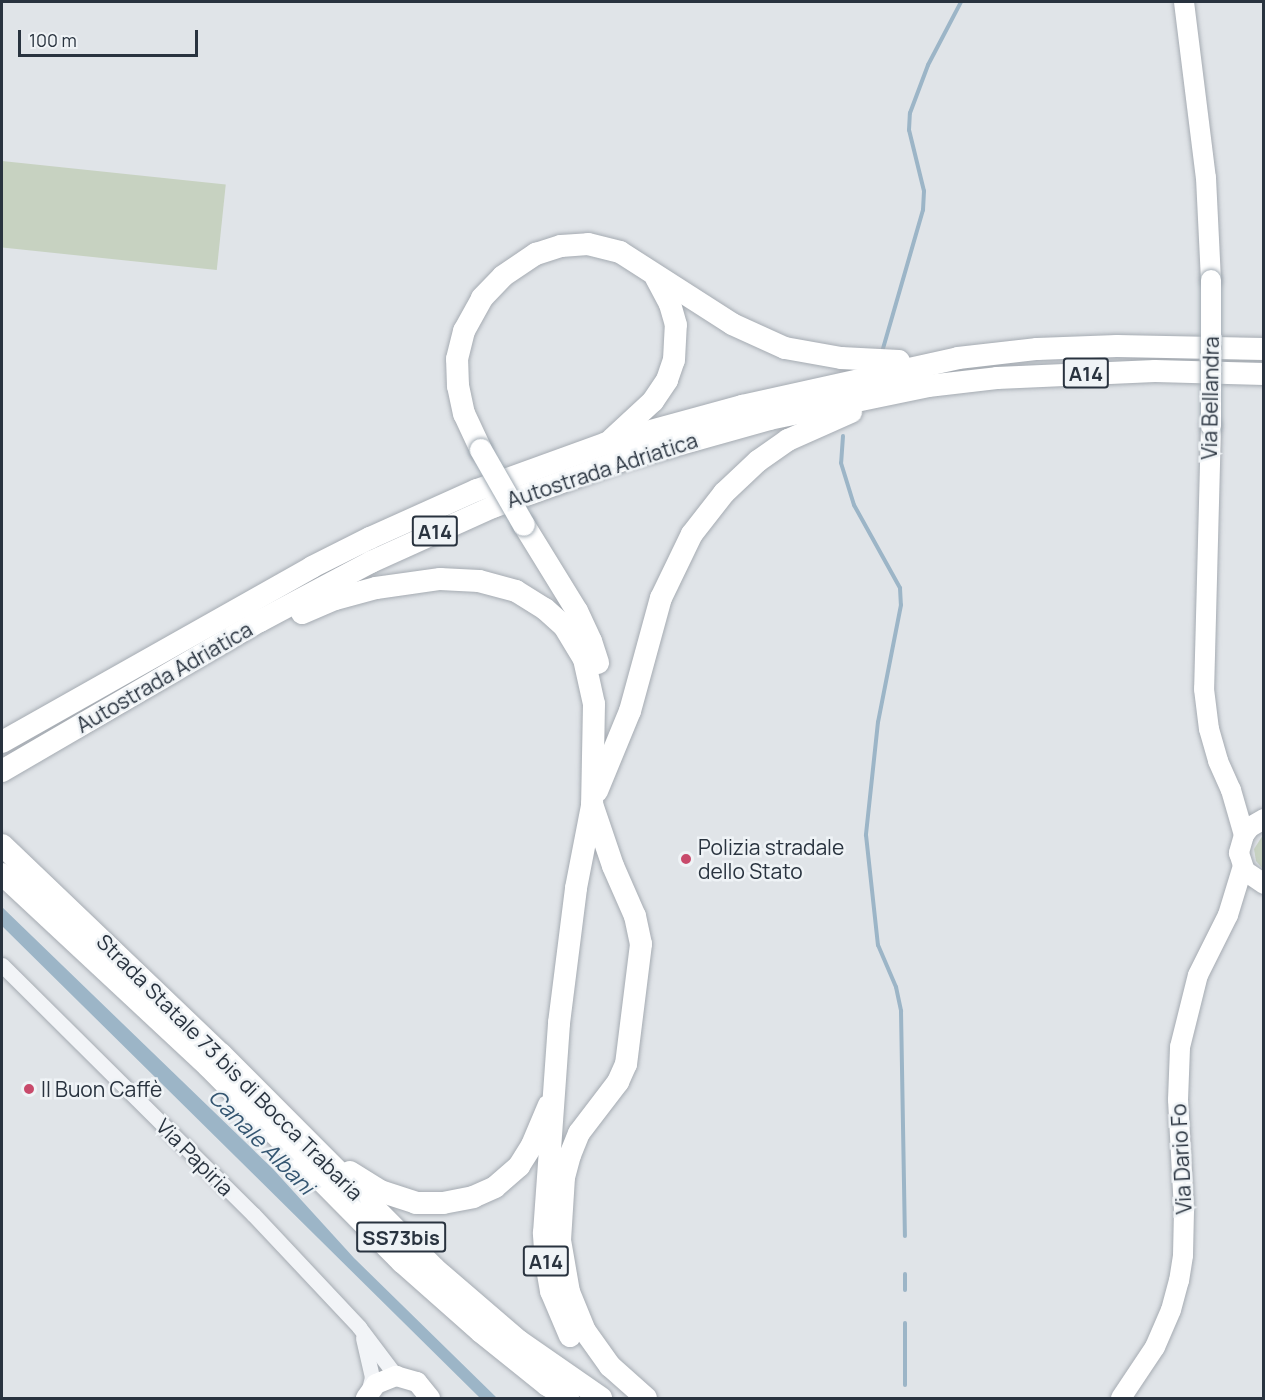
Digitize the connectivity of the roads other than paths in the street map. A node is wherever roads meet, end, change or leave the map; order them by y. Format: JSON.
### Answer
{"nodes":[{"id":1,"x":1184,"y":2,"type":"edge"},
{"id":2,"x":654,"y":274,"type":"junction"},
{"id":3,"x":1263,"y":349,"type":"edge"},
{"id":4,"x":941,"y":360,"type":"junction"},
{"id":5,"x":1263,"y":374,"type":"edge"},
{"id":6,"x":909,"y":389,"type":"junction"},
{"id":7,"x":607,"y":443,"type":"junction"},
{"id":8,"x":152,"y":685,"type":"junction"},
{"id":9,"x":2,"y":742,"type":"edge"},
{"id":10,"x":2,"y":771,"type":"edge"},
{"id":11,"x":1231,"y":790,"type":"junction"},
{"id":12,"x":592,"y":804,"type":"junction"},
{"id":13,"x":1263,"y":818,"type":"edge"},
{"id":14,"x":1244,"y":835,"type":"junction"},
{"id":15,"x":2,"y":845,"type":"edge"},
{"id":16,"x":1243,"y":866,"type":"junction"},
{"id":17,"x":2,"y":874,"type":"edge"},
{"id":18,"x":1263,"y":886,"type":"edge"},
{"id":19,"x":1228,"y":915,"type":"junction"},
{"id":20,"x":2,"y":965,"type":"edge"},
{"id":21,"x":220,"y":1054,"type":"junction"},
{"id":22,"x":554,"y":1094,"type":"junction"},
{"id":23,"x":359,"y":1327,"type":"junction"},
{"id":24,"x":396,"y":1376,"type":"junction"},
{"id":25,"x":554,"y":1392,"type":"edge"},
{"id":26,"x":366,"y":1397,"type":"edge"},
{"id":27,"x":430,"y":1398,"type":"edge"},
{"id":28,"x":568,"y":1398,"type":"edge"},
{"id":29,"x":600,"y":1398,"type":"edge"},
{"id":30,"x":632,"y":1398,"type":"edge"},
{"id":31,"x":646,"y":1398,"type":"edge"},
{"id":32,"x":1121,"y":1398,"type":"edge"}],
"edges":[{"from":1,"to":11,"type":"main road","name":"Via Bellandra","bridge":true},
{"from":2,"to":4,"type":"highway","number":"A14"},
{"from":2,"to":7,"type":"highway","number":"A14"},
{"from":2,"to":12,"type":"highway","number":"A14","bridge":true},
{"from":3,"to":4,"type":"highway","name":"Autostrada Adriatica","number":"A14"},
{"from":4,"to":7,"type":"highway","name":"Autostrada Adriatica","number":"A14"},
{"from":5,"to":6,"type":"highway","name":"Autostrada Adriatica","number":"A14"},
{"from":6,"to":8,"type":"highway","name":"Autostrada Adriatica","number":"A14"},
{"from":6,"to":12,"type":"highway","number":"A14"},
{"from":7,"to":9,"type":"highway","name":"Autostrada Adriatica","number":"A14"},
{"from":8,"to":10,"type":"highway","name":"Autostrada Adriatica","number":"A14"},
{"from":8,"to":12,"type":"highway","number":"A14"},
{"from":11,"to":13,"type":"main road","name":"Via Bellandra"},
{"from":11,"to":14,"type":"main road","name":"Via Bellandra"},
{"from":12,"to":22,"type":"highway","number":"A14"},
{"from":12,"to":31,"type":"highway","number":"A14"},
{"from":13,"to":14,"type":"main road","name":"Via Bellandra"},
{"from":14,"to":16,"type":"main road","name":"Via Bellandra"},
{"from":15,"to":21,"type":"highway","name":"Strada Statale 73 bis di Bocca Trabaria","number":"SS73bis"},
{"from":16,"to":18,"type":"main road"},
{"from":16,"to":19,"type":"main road","name":"Via Dario Fo"},
{"from":17,"to":25,"type":"highway","name":"Strada Statale 73 bis di Bocca Trabaria","number":"SS73bis"},
{"from":18,"to":19,"type":"main road","name":"Via Dario Fo"},
{"from":19,"to":32,"type":"main road","name":"Via Dario Fo"},
{"from":20,"to":23,"type":"street","name":"Via Papiria"},
{"from":21,"to":22,"type":"highway"},
{"from":21,"to":29,"type":"highway","name":"Strada Statale 73 bis di Bocca Trabaria","number":"SS73bis"},
{"from":22,"to":30,"type":"highway","number":"A14"},
{"from":23,"to":24,"type":"street","name":"Via Papiria"},
{"from":23,"to":26,"type":"street","name":"Via Papiria"},
{"from":24,"to":26,"type":"main road"},
{"from":24,"to":27,"type":"main road"},
{"from":25,"to":28,"type":"highway","name":"Strada Statale 73 bis di Bocca Trabaria","number":"SS73bis"}]}
